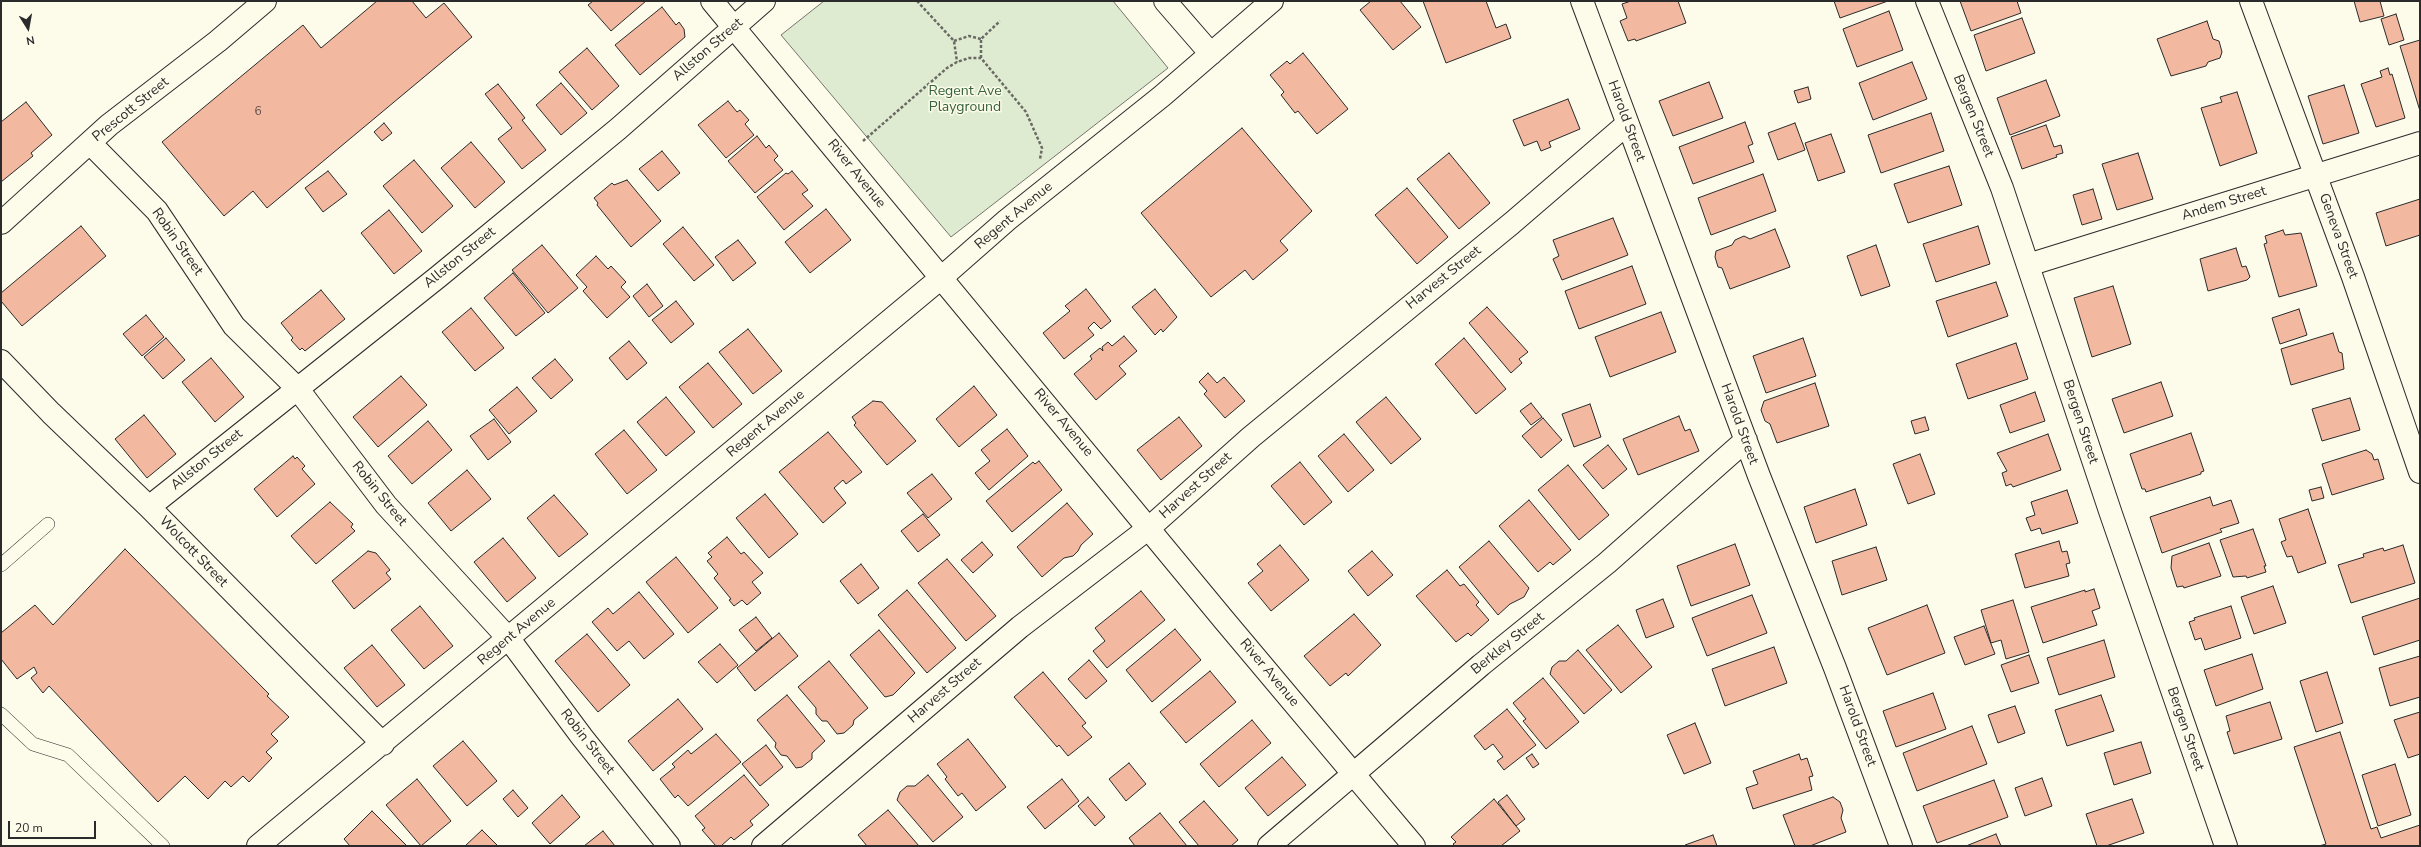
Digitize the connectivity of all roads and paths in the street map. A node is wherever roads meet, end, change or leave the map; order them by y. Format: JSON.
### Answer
{"nodes":[{"id":1,"x":265,"y":1,"type":"edge"},
{"id":2,"x":712,"y":1,"type":"edge"},
{"id":3,"x":764,"y":1,"type":"edge"},
{"id":4,"x":917,"y":1,"type":"edge"},
{"id":5,"x":1165,"y":1,"type":"edge"},
{"id":6,"x":1272,"y":1,"type":"edge"},
{"id":7,"x":1582,"y":1,"type":"edge"},
{"id":8,"x":1927,"y":1,"type":"edge"},
{"id":9,"x":2252,"y":1,"type":"edge"},
{"id":10,"x":1000,"y":21,"type":"dead end"},
{"id":11,"x":735,"y":27,"type":"junction"},
{"id":12,"x":981,"y":39,"type":"junction"},
{"id":13,"x":954,"y":41,"type":"junction"},
{"id":14,"x":1211,"y":54,"type":"junction"},
{"id":15,"x":981,"y":58,"type":"junction"},
{"id":16,"x":957,"y":62,"type":"junction"},
{"id":17,"x":1627,"y":124,"type":"junction"},
{"id":18,"x":90,"y":143,"type":"junction"},
{"id":19,"x":2420,"y":143,"type":"edge"},
{"id":20,"x":843,"y":158,"type":"junction"},
{"id":21,"x":1040,"y":162,"type":"dead end"},
{"id":22,"x":2316,"y":175,"type":"junction"},
{"id":23,"x":1,"y":223,"type":"edge"},
{"id":24,"x":2028,"y":265,"type":"junction"},
{"id":25,"x":941,"y":278,"type":"junction"},
{"id":26,"x":1,"y":361,"type":"edge"},
{"id":27,"x":297,"y":388,"type":"junction"},
{"id":28,"x":1746,"y":440,"type":"junction"},
{"id":29,"x":2420,"y":472,"type":"edge"},
{"id":30,"x":149,"y":507,"type":"junction"},
{"id":31,"x":48,"y":524,"type":"dead end"},
{"id":32,"x":1149,"y":528,"type":"junction"},
{"id":33,"x":1,"y":565,"type":"edge"},
{"id":34,"x":508,"y":639,"type":"junction"},
{"id":35,"x":1,"y":714,"type":"edge"},
{"id":36,"x":383,"y":744,"type":"junction"},
{"id":37,"x":1354,"y":774,"type":"junction"},
{"id":38,"x":161,"y":845,"type":"edge"},
{"id":39,"x":258,"y":846,"type":"edge"},
{"id":40,"x":669,"y":846,"type":"edge"},
{"id":41,"x":762,"y":846,"type":"edge"},
{"id":42,"x":1269,"y":846,"type":"edge"},
{"id":43,"x":1414,"y":846,"type":"edge"},
{"id":44,"x":1901,"y":846,"type":"edge"},
{"id":45,"x":2226,"y":846,"type":"edge"}],
"edges":[{"from":1,"to":18,"type":"street","name":"Prescott Street"},
{"from":2,"to":11,"type":"street","name":"River Avenue"},
{"from":3,"to":11,"type":"street","name":"Allston Street"},
{"from":4,"to":13,"type":"path"},
{"from":5,"to":14,"type":"street"},
{"from":6,"to":14,"type":"street","name":"Regent Avenue"},
{"from":7,"to":17,"type":"street","name":"Harold Street"},
{"from":8,"to":24,"type":"street","name":"Bergen Street"},
{"from":9,"to":22,"type":"street","name":"Geneva Street"},
{"from":10,"to":12,"type":"path"},
{"from":11,"to":20,"type":"street","name":"River Avenue"},
{"from":11,"to":27,"type":"street","name":"Allston Street"},
{"from":12,"to":13,"type":"path"},
{"from":12,"to":15,"type":"path"},
{"from":13,"to":16,"type":"path"},
{"from":14,"to":25,"type":"street","name":"Regent Avenue"},
{"from":15,"to":16,"type":"path"},
{"from":15,"to":21,"type":"path"},
{"from":16,"to":20,"type":"path"},
{"from":17,"to":28,"type":"street","name":"Harold Street"},
{"from":17,"to":32,"type":"street","name":"Harvest Street"},
{"from":18,"to":23,"type":"street","name":"Prescott Street"},
{"from":18,"to":27,"type":"street","name":"Robin Street"},
{"from":19,"to":22,"type":"street","name":"Andem Street"},
{"from":20,"to":25,"type":"street","name":"River Avenue"},
{"from":22,"to":24,"type":"street","name":"Andem Street"},
{"from":22,"to":29,"type":"street","name":"Geneva Street"},
{"from":24,"to":45,"type":"street","name":"Bergen Street"},
{"from":25,"to":32,"type":"street","name":"River Avenue"},
{"from":25,"to":34,"type":"street","name":"Regent Avenue"},
{"from":26,"to":30,"type":"street","name":"Wolcott Street"},
{"from":27,"to":30,"type":"street","name":"Allston Street"},
{"from":27,"to":34,"type":"street","name":"Robin Street"},
{"from":28,"to":37,"type":"street","name":"Berkley Street"},
{"from":28,"to":44,"type":"street","name":"Harold Street"},
{"from":30,"to":36,"type":"street","name":"Wolcott Street"},
{"from":31,"to":33,"type":"lane"},
{"from":32,"to":37,"type":"street","name":"River Avenue"},
{"from":32,"to":41,"type":"street","name":"Harvest Street"},
{"from":34,"to":36,"type":"street","name":"Regent Avenue"},
{"from":34,"to":40,"type":"street","name":"Robin Street"},
{"from":35,"to":38,"type":"lane"},
{"from":36,"to":39,"type":"street","name":"Regent Avenue"},
{"from":37,"to":42,"type":"street","name":"Berkley Street"},
{"from":37,"to":43,"type":"street","name":"River Avenue"}]}
